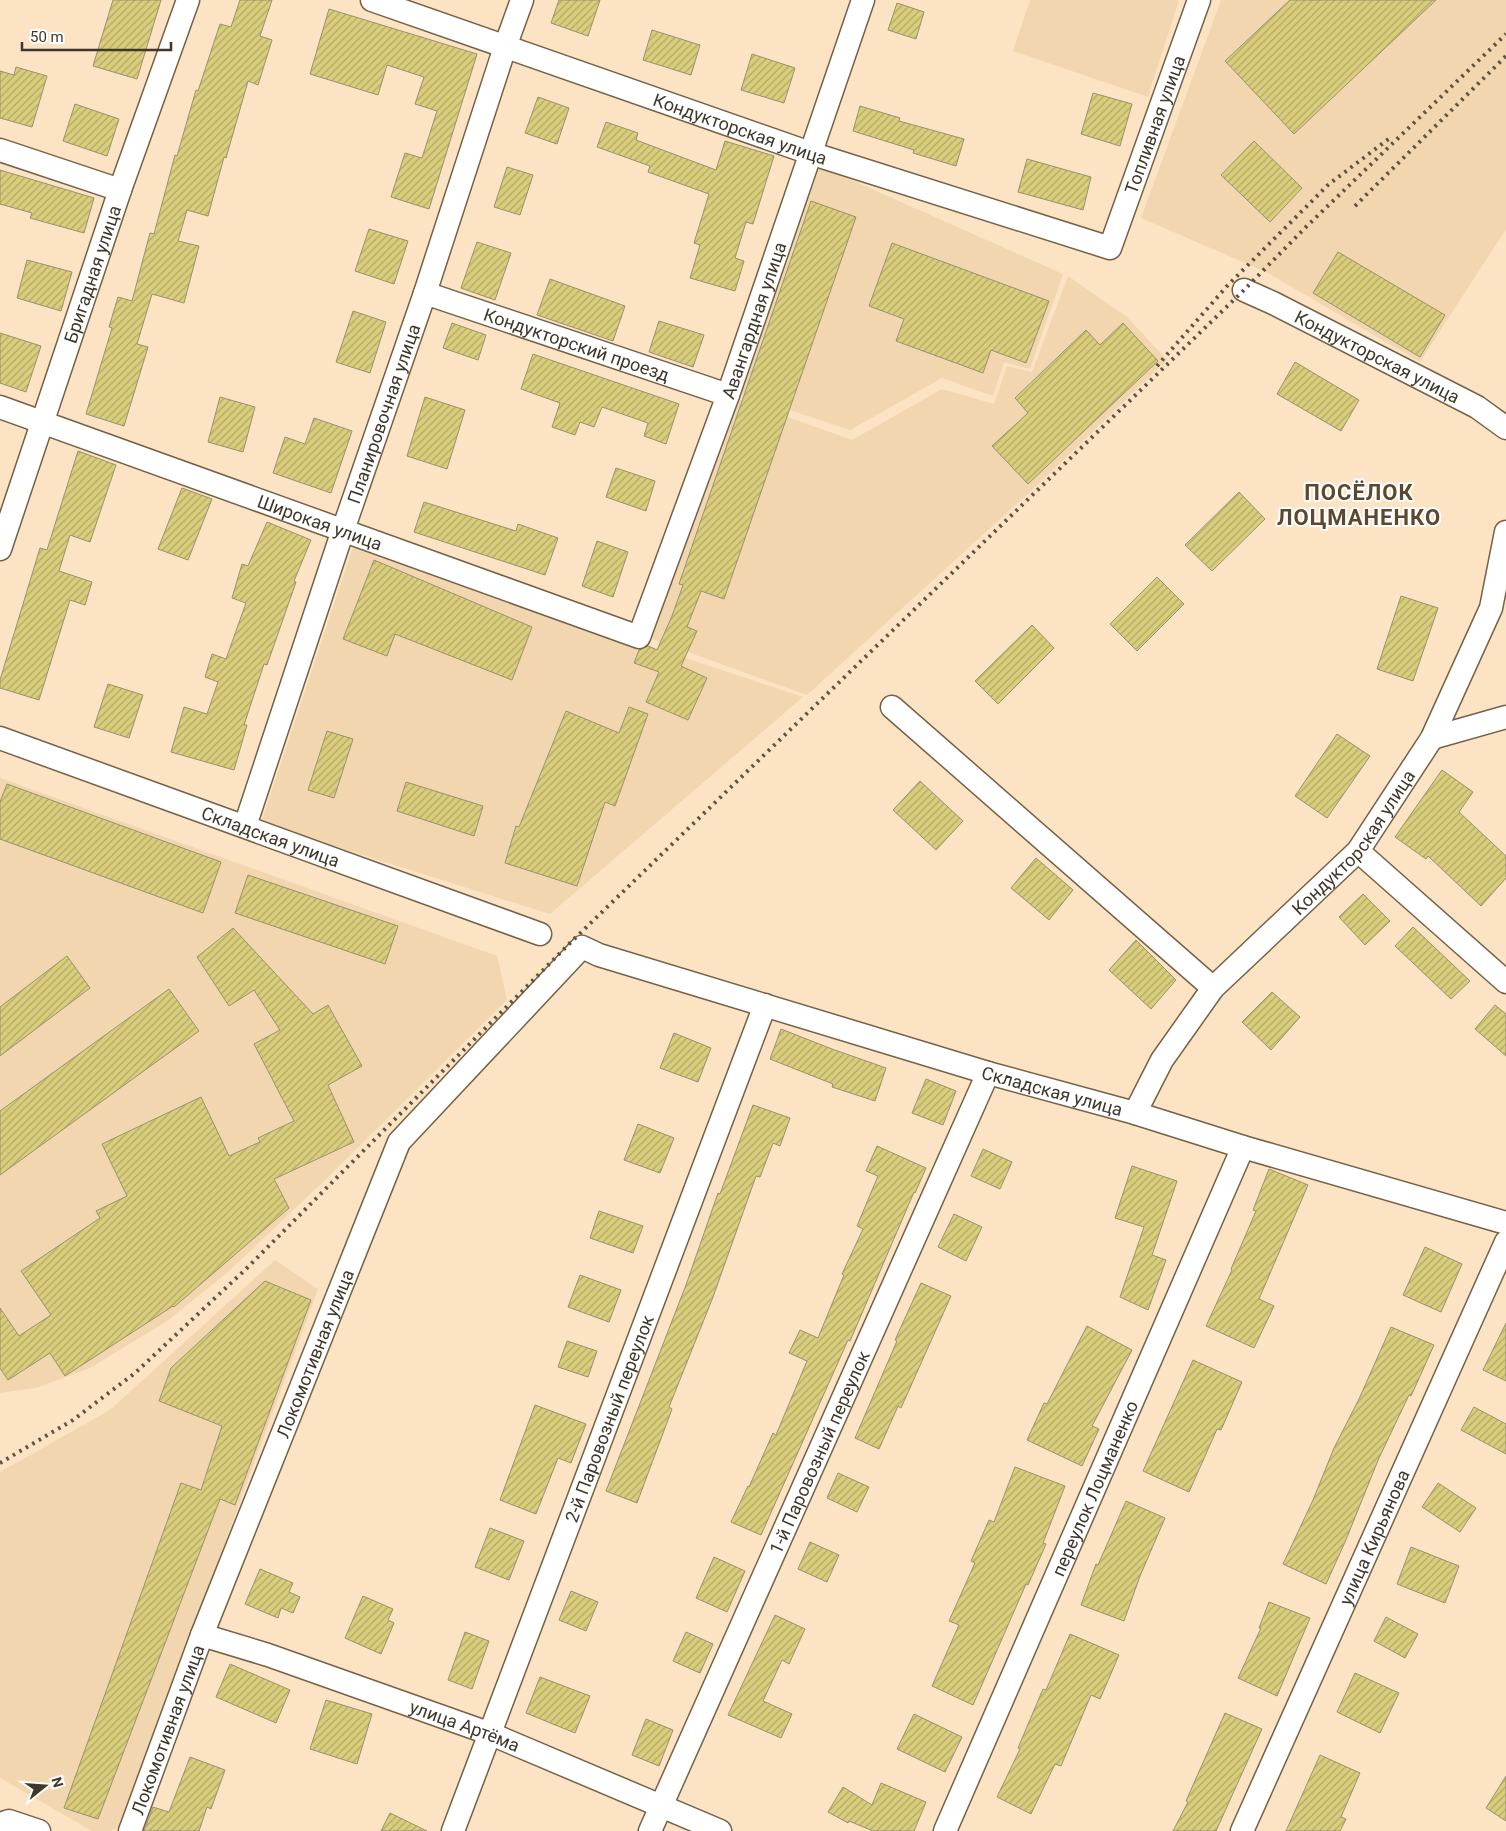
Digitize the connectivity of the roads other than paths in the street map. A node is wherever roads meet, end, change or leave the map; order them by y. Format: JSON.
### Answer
{"nodes":[{"id":1,"x":188,"y":0,"type":"edge"},
{"id":2,"x":372,"y":0,"type":"edge"},
{"id":3,"x":522,"y":0,"type":"edge"},
{"id":4,"x":863,"y":0,"type":"edge"},
{"id":5,"x":1200,"y":0,"type":"edge"},
{"id":6,"x":505,"y":47,"type":"junction"},
{"id":7,"x":0,"y":150,"type":"edge"},
{"id":8,"x":810,"y":153,"type":"junction"},
{"id":9,"x":120,"y":190,"type":"junction"},
{"id":10,"x":1110,"y":248,"type":"joint"},
{"id":11,"x":1244,"y":290,"type":"dead end"},
{"id":12,"x":425,"y":293,"type":"junction"},
{"id":13,"x":728,"y":395,"type":"junction"},
{"id":14,"x":0,"y":407,"type":"edge"},
{"id":15,"x":44,"y":422,"type":"junction"},
{"id":16,"x":1506,"y":428,"type":"edge"},
{"id":17,"x":343,"y":530,"type":"junction"},
{"id":18,"x":1506,"y":532,"type":"edge"},
{"id":19,"x":0,"y":549,"type":"edge"},
{"id":20,"x":639,"y":637,"type":"joint"},
{"id":21,"x":892,"y":707,"type":"dead end"},
{"id":22,"x":1506,"y":717,"type":"edge"},
{"id":23,"x":0,"y":738,"type":"edge"},
{"id":24,"x":1432,"y":738,"type":"junction"},
{"id":25,"x":245,"y":826,"type":"junction"},
{"id":26,"x":1358,"y":851,"type":"junction"},
{"id":27,"x":540,"y":934,"type":"dead end"},
{"id":28,"x":599,"y":955,"type":"joint"},
{"id":29,"x":1506,"y":982,"type":"edge"},
{"id":30,"x":1213,"y":988,"type":"junction"},
{"id":31,"x":764,"y":1005,"type":"junction"},
{"id":32,"x":988,"y":1073,"type":"junction"},
{"id":33,"x":1135,"y":1112,"type":"junction"},
{"id":34,"x":1243,"y":1147,"type":"junction"},
{"id":35,"x":1506,"y":1223,"type":"edge"},
{"id":36,"x":1506,"y":1242,"type":"edge"},
{"id":37,"x":202,"y":1635,"type":"junction"},
{"id":38,"x":490,"y":1734,"type":"junction"},
{"id":39,"x":661,"y":1805,"type":"junction"},
{"id":40,"x":0,"y":1824,"type":"edge"},
{"id":41,"x":39,"y":1831,"type":"edge"},
{"id":42,"x":130,"y":1831,"type":"edge"},
{"id":43,"x":453,"y":1831,"type":"edge"},
{"id":44,"x":650,"y":1831,"type":"edge"},
{"id":45,"x":720,"y":1831,"type":"edge"},
{"id":46,"x":945,"y":1831,"type":"edge"},
{"id":47,"x":1242,"y":1831,"type":"edge"}],
"edges":[{"from":1,"to":9,"type":"street","name":"Бригадная улица"},
{"from":2,"to":6,"type":"street","name":"Кондукторская улица"},
{"from":3,"to":6,"type":"street","name":"Планировочная улица"},
{"from":4,"to":8,"type":"street","name":"Авангардная улица"},
{"from":5,"to":10,"type":"street","name":"Топливная улица"},
{"from":6,"to":8,"type":"street","name":"Кондукторская улица"},
{"from":6,"to":12,"type":"street","name":"Планировочная улица"},
{"from":7,"to":9,"type":"street"},
{"from":8,"to":10,"type":"street","name":"Кондукторская улица"},
{"from":8,"to":13,"type":"street","name":"Авангардная улица"},
{"from":9,"to":15,"type":"street","name":"Бригадная улица"},
{"from":11,"to":16,"type":"street","name":"Кондукторская улица"},
{"from":12,"to":13,"type":"street","name":"Кондукторский проезд"},
{"from":12,"to":17,"type":"street","name":"Планировочная улица"},
{"from":13,"to":20,"type":"street","name":"Авангардная улица"},
{"from":14,"to":15,"type":"street","name":"Широкая улица"},
{"from":15,"to":17,"type":"street","name":"Широкая улица"},
{"from":15,"to":19,"type":"street","name":"Бригадная улица"},
{"from":17,"to":20,"type":"street","name":"Широкая улица"},
{"from":17,"to":25,"type":"street","name":"Планировочная улица"},
{"from":18,"to":24,"type":"street","name":"Кондукторская улица"},
{"from":21,"to":30,"type":"street"},
{"from":22,"to":24,"type":"street"},
{"from":23,"to":25,"type":"street","name":"Складская улица"},
{"from":24,"to":26,"type":"street","name":"Кондукторская улица"},
{"from":25,"to":27,"type":"street","name":"Складская улица"},
{"from":26,"to":29,"type":"street"},
{"from":26,"to":30,"type":"street","name":"Кондукторская улица"},
{"from":28,"to":31,"type":"street","name":"Складская улица"},
{"from":28,"to":37,"type":"street","name":"Локомотивная улица"},
{"from":30,"to":33,"type":"street","name":"Кондукторская улица"},
{"from":31,"to":32,"type":"street","name":"Складская улица"},
{"from":31,"to":38,"type":"street","name":"2-й Паровозный переулок"},
{"from":32,"to":33,"type":"street","name":"Складская улица"},
{"from":32,"to":39,"type":"street","name":"1-й Паровозный переулок"},
{"from":33,"to":34,"type":"street","name":"Складская улица"},
{"from":34,"to":35,"type":"street","name":"Складская улица"},
{"from":34,"to":46,"type":"street","name":"переулок Лоцманенко"},
{"from":36,"to":47,"type":"street","name":"улица Кирьянова"},
{"from":37,"to":38,"type":"street","name":"улица Артёма"},
{"from":37,"to":42,"type":"street","name":"Локомотивная улица"},
{"from":38,"to":39,"type":"street","name":"улица Артёма"},
{"from":38,"to":43,"type":"street","name":"2-й Паровозный переулок"},
{"from":39,"to":44,"type":"street","name":"1-й Паровозный переулок"},
{"from":39,"to":45,"type":"street","name":"улица Артёма"},
{"from":40,"to":41,"type":"street"}]}
